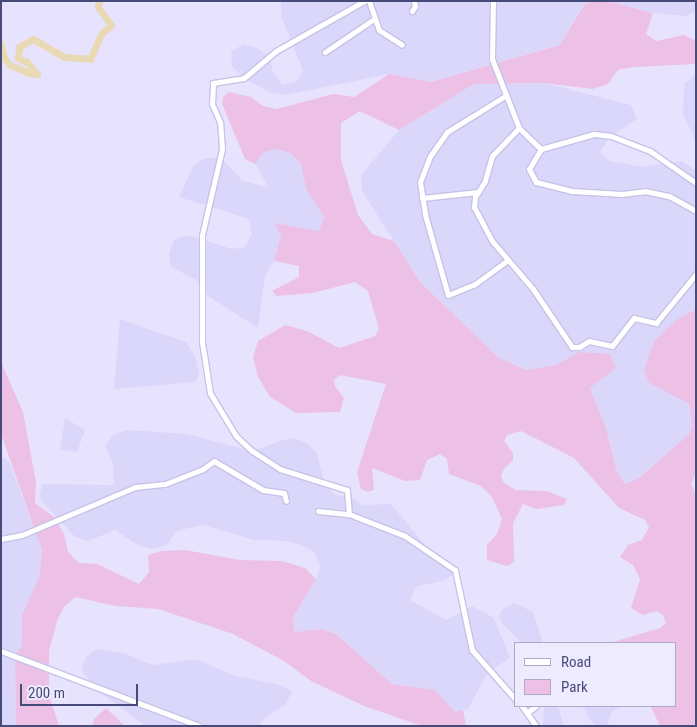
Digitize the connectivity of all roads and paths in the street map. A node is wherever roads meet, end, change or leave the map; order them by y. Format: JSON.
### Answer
{"nodes":[{"id":1,"x":364,"y":1,"type":"edge"},
{"id":2,"x":369,"y":1,"type":"edge"},
{"id":3,"x":414,"y":1,"type":"edge"},
{"id":4,"x":493,"y":1,"type":"edge"},
{"id":5,"x":412,"y":10,"type":"dead end"},
{"id":6,"x":374,"y":19,"type":"junction"},
{"id":7,"x":402,"y":46,"type":"dead end"},
{"id":8,"x":325,"y":52,"type":"dead end"},
{"id":9,"x":505,"y":96,"type":"junction"},
{"id":10,"x":519,"y":128,"type":"junction"},
{"id":11,"x":540,"y":149,"type":"junction"},
{"id":12,"x":696,"y":182,"type":"edge"},
{"id":13,"x":478,"y":192,"type":"junction"},
{"id":14,"x":422,"y":198,"type":"junction"},
{"id":15,"x":696,"y":211,"type":"edge"},
{"id":16,"x":507,"y":261,"type":"junction"},
{"id":17,"x":696,"y":274,"type":"edge"},
{"id":18,"x":286,"y":501,"type":"dead end"},
{"id":19,"x":318,"y":511,"type":"dead end"},
{"id":20,"x":349,"y":514,"type":"junction"},
{"id":21,"x":1,"y":539,"type":"edge"},
{"id":22,"x":1,"y":650,"type":"edge"},
{"id":23,"x":514,"y":698,"type":"edge"},
{"id":24,"x":523,"y":707,"type":"edge"},
{"id":25,"x":535,"y":707,"type":"edge"},
{"id":26,"x":528,"y":712,"type":"junction"},
{"id":27,"x":199,"y":726,"type":"edge"},
{"id":28,"x":536,"y":726,"type":"edge"}],
"edges":[{"from":1,"to":20,"type":"street"},
{"from":2,"to":6,"type":"street"},
{"from":3,"to":5,"type":"street"},
{"from":4,"to":9,"type":"street"},
{"from":6,"to":7,"type":"street"},
{"from":6,"to":8,"type":"street"},
{"from":9,"to":10,"type":"street"},
{"from":9,"to":14,"type":"street"},
{"from":10,"to":11,"type":"street"},
{"from":10,"to":13,"type":"street"},
{"from":11,"to":12,"type":"street"},
{"from":11,"to":15,"type":"street"},
{"from":13,"to":14,"type":"street"},
{"from":13,"to":16,"type":"street"},
{"from":14,"to":16,"type":"street"},
{"from":16,"to":17,"type":"street"},
{"from":18,"to":21,"type":"street"},
{"from":19,"to":20,"type":"street"},
{"from":20,"to":23,"type":"street"},
{"from":22,"to":27,"type":"street"},
{"from":24,"to":26,"type":"street"},
{"from":25,"to":26,"type":"street"},
{"from":26,"to":28,"type":"street"}]}
